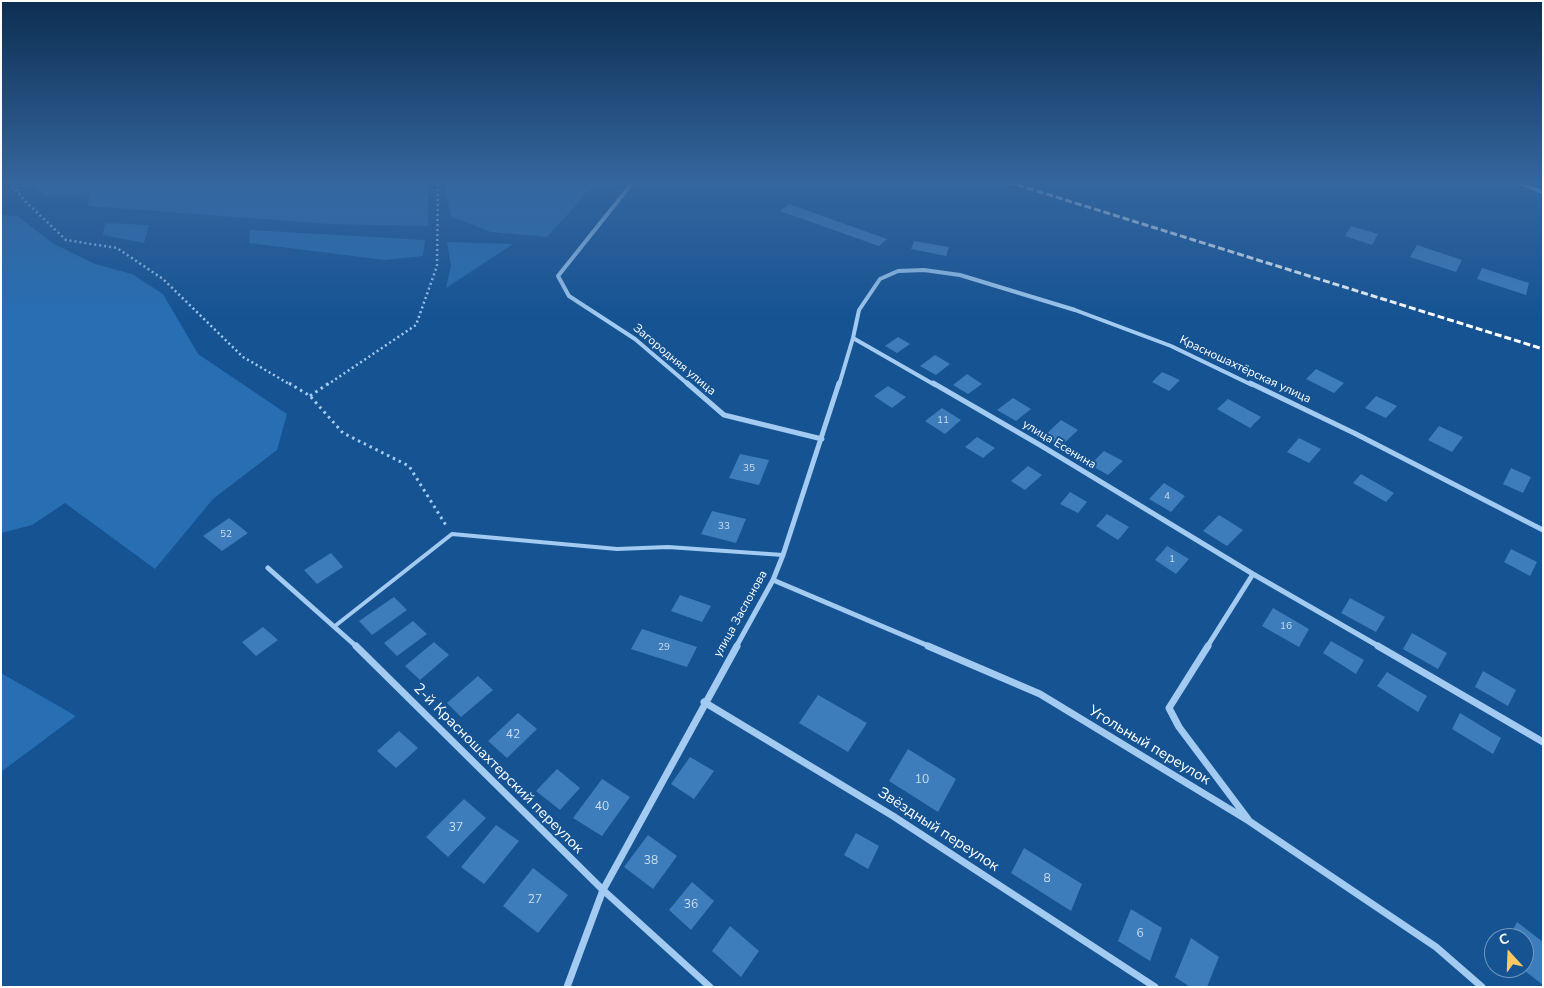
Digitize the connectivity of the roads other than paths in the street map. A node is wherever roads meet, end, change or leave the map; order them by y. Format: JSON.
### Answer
{"nodes":[{"id":1,"x":598,"y":228,"type":"edge"},
{"id":2,"x":924,"y":270,"type":"joint"},
{"id":3,"x":852,"y":338,"type":"junction"},
{"id":4,"x":822,"y":438,"type":"junction"},
{"id":5,"x":1543,"y":530,"type":"edge"},
{"id":6,"x":783,"y":555,"type":"junction"},
{"id":7,"x":268,"y":568,"type":"dead end"},
{"id":8,"x":1252,"y":574,"type":"junction"},
{"id":9,"x":772,"y":580,"type":"junction"},
{"id":10,"x":335,"y":626,"type":"junction"},
{"id":11,"x":704,"y":702,"type":"junction"},
{"id":12,"x":1543,"y":742,"type":"edge"},
{"id":13,"x":1249,"y":821,"type":"junction"},
{"id":14,"x":602,"y":890,"type":"junction"},
{"id":15,"x":567,"y":987,"type":"edge"},
{"id":16,"x":710,"y":987,"type":"edge"},
{"id":17,"x":1155,"y":987,"type":"edge"},
{"id":18,"x":1482,"y":987,"type":"edge"}],
"edges":[{"from":1,"to":4,"type":"street","name":"Загородняя улица"},
{"from":2,"to":3,"type":"street","name":"улица Заслонова"},
{"from":2,"to":5,"type":"street","name":"Красношахтёрская улица"},
{"from":3,"to":4,"type":"street","name":"улица Заслонова"},
{"from":3,"to":8,"type":"street","name":"улица Есенина"},
{"from":4,"to":6,"type":"street","name":"улица Заслонова"},
{"from":6,"to":9,"type":"street","name":"улица Заслонова"},
{"from":6,"to":10,"type":"lane"},
{"from":7,"to":10,"type":"street","name":"2-й Красношахтерский переулок"},
{"from":8,"to":12,"type":"street"},
{"from":8,"to":13,"type":"street"},
{"from":9,"to":11,"type":"street","name":"улица Заслонова"},
{"from":9,"to":13,"type":"street","name":"Угольный переулок"},
{"from":10,"to":14,"type":"street","name":"2-й Красношахтерский переулок"},
{"from":11,"to":14,"type":"street","name":"улица Заслонова"},
{"from":11,"to":17,"type":"street","name":"Звёздный переулок"},
{"from":13,"to":18,"type":"street","name":"Угольный переулок"},
{"from":14,"to":15,"type":"street","name":"улица Заслонова"},
{"from":14,"to":16,"type":"street","name":"2-й Красношахтерский переулок"}]}
